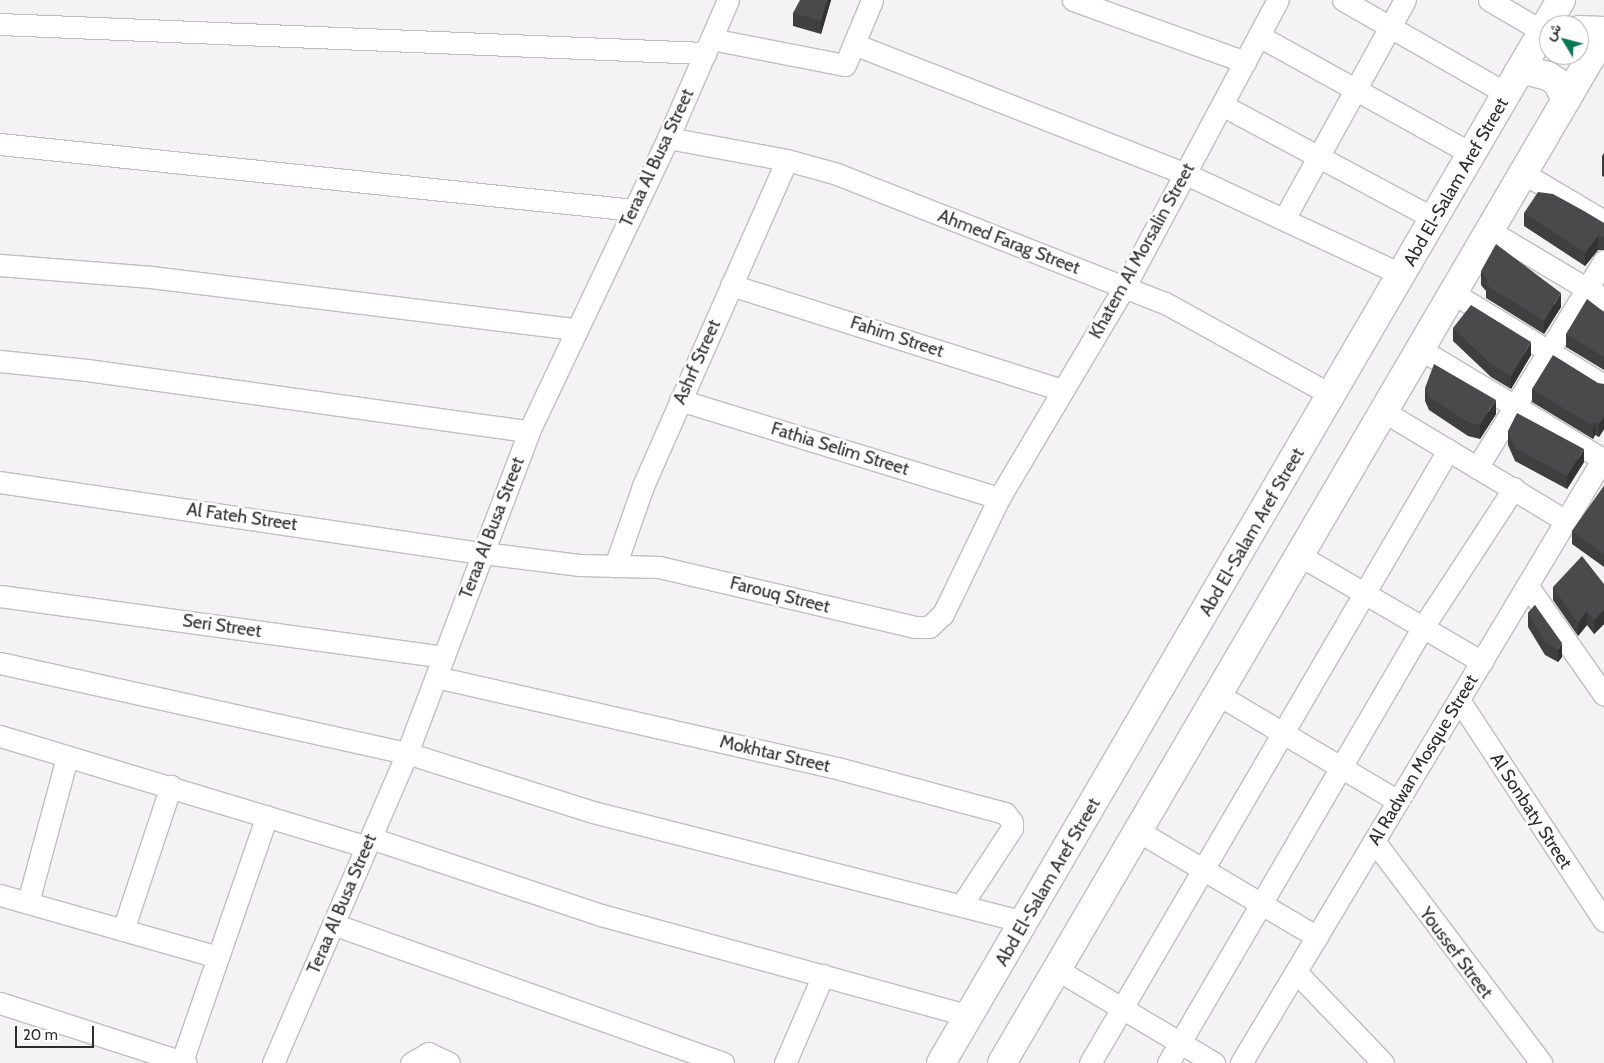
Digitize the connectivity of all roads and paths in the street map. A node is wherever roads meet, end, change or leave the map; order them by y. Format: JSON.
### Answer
{"nodes":[{"id":1,"x":728,"y":0,"type":"edge"},
{"id":2,"x":872,"y":0,"type":"edge"},
{"id":3,"x":1073,"y":0,"type":"edge"},
{"id":4,"x":1278,"y":0,"type":"edge"},
{"id":5,"x":1343,"y":0,"type":"edge"},
{"id":6,"x":1405,"y":0,"type":"edge"},
{"id":7,"x":1489,"y":0,"type":"edge"},
{"id":8,"x":0,"y":24,"type":"edge"},
{"id":9,"x":1390,"y":27,"type":"junction"},
{"id":10,"x":1539,"y":29,"type":"edge"},
{"id":11,"x":1589,"y":30,"type":"edge"},
{"id":12,"x":1604,"y":31,"type":"edge"},
{"id":13,"x":1604,"y":35,"type":"edge"},
{"id":14,"x":1259,"y":36,"type":"junction"},
{"id":15,"x":1539,"y":36,"type":"edge"},
{"id":16,"x":854,"y":44,"type":"junction"},
{"id":17,"x":708,"y":46,"type":"junction"},
{"id":18,"x":1245,"y":62,"type":"junction"},
{"id":19,"x":1513,"y":84,"type":"junction"},
{"id":20,"x":1356,"y":89,"type":"junction"},
{"id":21,"x":1566,"y":100,"type":"junction"},
{"id":22,"x":1222,"y":105,"type":"junction"},
{"id":23,"x":668,"y":138,"type":"junction"},
{"id":24,"x":0,"y":144,"type":"edge"},
{"id":25,"x":1472,"y":154,"type":"junction"},
{"id":26,"x":1318,"y":157,"type":"junction"},
{"id":27,"x":787,"y":160,"type":"junction"},
{"id":28,"x":1523,"y":173,"type":"junction"},
{"id":29,"x":1186,"y":174,"type":"junction"},
{"id":30,"x":634,"y":210,"type":"junction"},
{"id":31,"x":1284,"y":219,"type":"junction"},
{"id":32,"x":1435,"y":219,"type":"junction"},
{"id":33,"x":1604,"y":221,"type":"edge"},
{"id":34,"x":1490,"y":231,"type":"junction"},
{"id":35,"x":1604,"y":261,"type":"edge"},
{"id":36,"x":0,"y":265,"type":"edge"},
{"id":37,"x":1403,"y":275,"type":"junction"},
{"id":38,"x":730,"y":285,"type":"junction"},
{"id":39,"x":1125,"y":286,"type":"junction"},
{"id":40,"x":1453,"y":293,"type":"junction"},
{"id":41,"x":1596,"y":294,"type":"edge"},
{"id":42,"x":577,"y":329,"type":"junction"},
{"id":43,"x":1420,"y":349,"type":"junction"},
{"id":44,"x":1549,"y":351,"type":"junction"},
{"id":45,"x":0,"y":361,"type":"edge"},
{"id":46,"x":1604,"y":385,"type":"edge"},
{"id":47,"x":1063,"y":390,"type":"junction"},
{"id":48,"x":1332,"y":395,"type":"junction"},
{"id":49,"x":680,"y":400,"type":"junction"},
{"id":50,"x":1515,"y":406,"type":"junction"},
{"id":51,"x":1383,"y":411,"type":"junction"},
{"id":52,"x":529,"y":431,"type":"junction"},
{"id":53,"x":1448,"y":450,"type":"junction"},
{"id":54,"x":1604,"y":459,"type":"edge"},
{"id":55,"x":1477,"y":468,"type":"junction"},
{"id":56,"x":0,"y":482,"type":"edge"},
{"id":57,"x":1514,"y":488,"type":"junction"},
{"id":58,"x":999,"y":498,"type":"junction"},
{"id":59,"x":1566,"y":521,"type":"junction"},
{"id":60,"x":483,"y":553,"type":"junction"},
{"id":61,"x":1299,"y":555,"type":"junction"},
{"id":62,"x":614,"y":566,"type":"junction"},
{"id":63,"x":1527,"y":585,"type":"junction"},
{"id":64,"x":1365,"y":593,"type":"junction"},
{"id":65,"x":0,"y":596,"type":"edge"},
{"id":66,"x":1423,"y":628,"type":"junction"},
{"id":67,"x":444,"y":657,"type":"junction"},
{"id":68,"x":1482,"y":662,"type":"junction"},
{"id":69,"x":0,"y":663,"type":"edge"},
{"id":70,"x":436,"y":677,"type":"junction"},
{"id":71,"x":1218,"y":694,"type":"junction"},
{"id":72,"x":1604,"y":695,"type":"edge"},
{"id":73,"x":1459,"y":700,"type":"junction"},
{"id":74,"x":1283,"y":733,"type":"junction"},
{"id":75,"x":0,"y":736,"type":"edge"},
{"id":76,"x":407,"y":753,"type":"junction"},
{"id":77,"x":67,"y":757,"type":"junction"},
{"id":78,"x":1341,"y":768,"type":"junction"},
{"id":79,"x":171,"y":786,"type":"junction"},
{"id":80,"x":1398,"y":801,"type":"junction"},
{"id":81,"x":267,"y":816,"type":"junction"},
{"id":82,"x":1138,"y":831,"type":"junction"},
{"id":83,"x":1374,"y":841,"type":"junction"},
{"id":84,"x":369,"y":842,"type":"junction"},
{"id":85,"x":1203,"y":869,"type":"junction"},
{"id":86,"x":0,"y":895,"type":"edge"},
{"id":87,"x":1598,"y":896,"type":"edge"},
{"id":88,"x":28,"y":902,"type":"junction"},
{"id":89,"x":1261,"y":904,"type":"junction"},
{"id":90,"x":961,"y":906,"type":"junction"},
{"id":91,"x":1604,"y":921,"type":"edge"},
{"id":92,"x":1024,"y":922,"type":"junction"},
{"id":93,"x":333,"y":924,"type":"junction"},
{"id":94,"x":123,"y":930,"type":"junction"},
{"id":95,"x":1317,"y":937,"type":"junction"},
{"id":96,"x":218,"y":957,"type":"junction"},
{"id":97,"x":1056,"y":969,"type":"junction"},
{"id":98,"x":1296,"y":972,"type":"junction"},
{"id":99,"x":823,"y":975,"type":"junction"},
{"id":100,"x":0,"y":1003,"type":"edge"},
{"id":101,"x":1122,"y":1008,"type":"junction"},
{"id":102,"x":969,"y":1016,"type":"junction"},
{"id":103,"x":1180,"y":1043,"type":"junction"},
{"id":104,"x":174,"y":1061,"type":"edge"},
{"id":105,"x":273,"y":1063,"type":"edge"},
{"id":106,"x":411,"y":1063,"type":"edge"},
{"id":107,"x":449,"y":1063,"type":"edge"},
{"id":108,"x":723,"y":1063,"type":"edge"},
{"id":109,"x":785,"y":1063,"type":"edge"},
{"id":110,"x":942,"y":1063,"type":"edge"},
{"id":111,"x":1002,"y":1063,"type":"edge"},
{"id":112,"x":1090,"y":1063,"type":"edge"},
{"id":113,"x":1168,"y":1063,"type":"edge"},
{"id":114,"x":1214,"y":1063,"type":"edge"},
{"id":115,"x":1241,"y":1063,"type":"edge"},
{"id":116,"x":1383,"y":1063,"type":"edge"},
{"id":117,"x":1541,"y":1063,"type":"edge"}],
"edges":[{"from":1,"to":17,"type":"street","name":"Teraa Al Busa Street"},
{"from":2,"to":16,"type":"street"},
{"from":3,"to":18,"type":"street"},
{"from":4,"to":14,"type":"street","name":"Khatem Al Morsalin Street"},
{"from":5,"to":9,"type":"street"},
{"from":6,"to":9,"type":"street"},
{"from":7,"to":10,"type":"street"},
{"from":8,"to":17,"type":"street"},
{"from":9,"to":19,"type":"street"},
{"from":9,"to":20,"type":"street"},
{"from":11,"to":12,"type":"main road"},
{"from":13,"to":21,"type":"main road"},
{"from":14,"to":18,"type":"street","name":"Khatem Al Morsalin Street"},
{"from":14,"to":20,"type":"street"},
{"from":15,"to":19,"type":"main road","name":"Abd El-Salam Aref Street"},
{"from":16,"to":17,"type":"street"},
{"from":16,"to":29,"type":"street"},
{"from":17,"to":23,"type":"street","name":"Teraa Al Busa Street"},
{"from":18,"to":22,"type":"street","name":"Khatem Al Morsalin Street"},
{"from":19,"to":21,"type":"main road"},
{"from":19,"to":25,"type":"main road","name":"Abd El-Salam Aref Street"},
{"from":20,"to":25,"type":"street"},
{"from":20,"to":26,"type":"street"},
{"from":21,"to":28,"type":"main road"},
{"from":22,"to":26,"type":"street"},
{"from":22,"to":29,"type":"street","name":"Khatem Al Morsalin Street"},
{"from":23,"to":27,"type":"street","name":"Ahmed Farag Street"},
{"from":23,"to":30,"type":"street","name":"Teraa Al Busa Street"},
{"from":24,"to":30,"type":"street"},
{"from":25,"to":32,"type":"main road","name":"Abd El-Salam Aref Street"},
{"from":26,"to":31,"type":"street"},
{"from":26,"to":32,"type":"street"},
{"from":27,"to":38,"type":"street","name":"Ashrf Street"},
{"from":27,"to":39,"type":"street","name":"Ahmed Farag Street"},
{"from":28,"to":33,"type":"street"},
{"from":28,"to":34,"type":"main road"},
{"from":29,"to":31,"type":"street"},
{"from":29,"to":39,"type":"street","name":"Khatem Al Morsalin Street"},
{"from":30,"to":42,"type":"street","name":"Teraa Al Busa Street"},
{"from":31,"to":37,"type":"street"},
{"from":32,"to":37,"type":"main road","name":"Abd El-Salam Aref Street"},
{"from":34,"to":40,"type":"main road"},
{"from":34,"to":41,"type":"street"},
{"from":35,"to":41,"type":"street"},
{"from":36,"to":42,"type":"street"},
{"from":37,"to":48,"type":"main road","name":"Abd El-Salam Aref Street"},
{"from":38,"to":47,"type":"street","name":"Fahim Street"},
{"from":38,"to":49,"type":"street","name":"Ashrf Street"},
{"from":39,"to":47,"type":"street","name":"Khatem Al Morsalin Street"},
{"from":39,"to":48,"type":"street","name":"Ahmed Farag Street"},
{"from":40,"to":43,"type":"main road"},
{"from":40,"to":44,"type":"street"},
{"from":41,"to":44,"type":"street"},
{"from":42,"to":52,"type":"street","name":"Teraa Al Busa Street"},
{"from":43,"to":50,"type":"street"},
{"from":43,"to":51,"type":"main road"},
{"from":44,"to":46,"type":"street"},
{"from":44,"to":50,"type":"street"},
{"from":45,"to":52,"type":"street"},
{"from":47,"to":58,"type":"street","name":"Khatem Al Morsalin Street"},
{"from":48,"to":92,"type":"main road","name":"Abd El-Salam Aref Street"},
{"from":49,"to":58,"type":"street","name":"Fathia Selim Street"},
{"from":49,"to":62,"type":"street","name":"Ashrf Street"},
{"from":50,"to":54,"type":"street"},
{"from":50,"to":55,"type":"street"},
{"from":51,"to":53,"type":"street"},
{"from":51,"to":61,"type":"main road"},
{"from":52,"to":60,"type":"street","name":"Teraa Al Busa Street"},
{"from":53,"to":55,"type":"street"},
{"from":53,"to":64,"type":"street"},
{"from":54,"to":59,"type":"street","name":"Al Radwan Mosque Street"},
{"from":55,"to":57,"type":"street"},
{"from":56,"to":60,"type":"street","name":"Al Fateh Street"},
{"from":57,"to":59,"type":"street"},
{"from":57,"to":66,"type":"street"},
{"from":58,"to":62,"type":"street","name":"Farouq Street"},
{"from":59,"to":63,"type":"street","name":"Al Radwan Mosque Street"},
{"from":60,"to":62,"type":"street","name":"Farouq Street"},
{"from":60,"to":67,"type":"street","name":"Teraa Al Busa Street"},
{"from":61,"to":64,"type":"street"},
{"from":61,"to":71,"type":"main road"},
{"from":63,"to":68,"type":"street","name":"Al Radwan Mosque Street"},
{"from":63,"to":72,"type":"street"},
{"from":64,"to":66,"type":"street"},
{"from":64,"to":74,"type":"street"},
{"from":65,"to":67,"type":"street","name":"Seri Street"},
{"from":66,"to":68,"type":"street"},
{"from":66,"to":78,"type":"street"},
{"from":67,"to":70,"type":"street","name":"Teraa Al Busa Street"},
{"from":68,"to":73,"type":"street","name":"Al Radwan Mosque Street"},
{"from":69,"to":76,"type":"street"},
{"from":70,"to":76,"type":"street","name":"Teraa Al Busa Street"},
{"from":70,"to":90,"type":"street","name":"Mokhtar Street"},
{"from":71,"to":74,"type":"street"},
{"from":71,"to":82,"type":"main road"},
{"from":73,"to":80,"type":"street","name":"Al Radwan Mosque Street"},
{"from":73,"to":87,"type":"street","name":"Al Sonbaty Street"},
{"from":74,"to":78,"type":"street"},
{"from":74,"to":85,"type":"street"},
{"from":75,"to":77,"type":"street"},
{"from":76,"to":84,"type":"street","name":"Teraa Al Busa Street"},
{"from":76,"to":90,"type":"street"},
{"from":77,"to":79,"type":"street"},
{"from":77,"to":88,"type":"street"},
{"from":78,"to":80,"type":"street"},
{"from":78,"to":89,"type":"street"},
{"from":79,"to":81,"type":"street"},
{"from":79,"to":94,"type":"street"},
{"from":80,"to":83,"type":"street","name":"Al Radwan Mosque Street"},
{"from":81,"to":84,"type":"street"},
{"from":81,"to":96,"type":"street"},
{"from":82,"to":85,"type":"street"},
{"from":82,"to":97,"type":"main road"},
{"from":83,"to":95,"type":"street","name":"Al Radwan Mosque Street"},
{"from":83,"to":117,"type":"street","name":"Youssef Street"},
{"from":84,"to":93,"type":"street","name":"Teraa Al Busa Street"},
{"from":84,"to":99,"type":"street"},
{"from":85,"to":89,"type":"street"},
{"from":85,"to":101,"type":"street"},
{"from":86,"to":88,"type":"street"},
{"from":87,"to":91,"type":"street","name":"Al Sonbaty Street"},
{"from":88,"to":94,"type":"street"},
{"from":89,"to":95,"type":"street"},
{"from":89,"to":103,"type":"street"},
{"from":90,"to":92,"type":"street"},
{"from":92,"to":102,"type":"main road","name":"Abd El-Salam Aref Street"},
{"from":93,"to":105,"type":"street","name":"Teraa Al Busa Street"},
{"from":93,"to":108,"type":"street"},
{"from":94,"to":96,"type":"street"},
{"from":95,"to":98,"type":"street","name":"Al Radwan Mosque Street"},
{"from":96,"to":104,"type":"street"},
{"from":97,"to":101,"type":"street"},
{"from":97,"to":111,"type":"main road"},
{"from":98,"to":115,"type":"street","name":"Al Radwan Mosque Street"},
{"from":98,"to":116,"type":"street"},
{"from":99,"to":102,"type":"street"},
{"from":99,"to":109,"type":"street"},
{"from":100,"to":104,"type":"street"},
{"from":101,"to":103,"type":"street"},
{"from":101,"to":112,"type":"street"},
{"from":102,"to":110,"type":"main road","name":"Abd El-Salam Aref Street"},
{"from":103,"to":113,"type":"street"},
{"from":103,"to":114,"type":"street"},
{"from":106,"to":107,"type":"street"}]}
